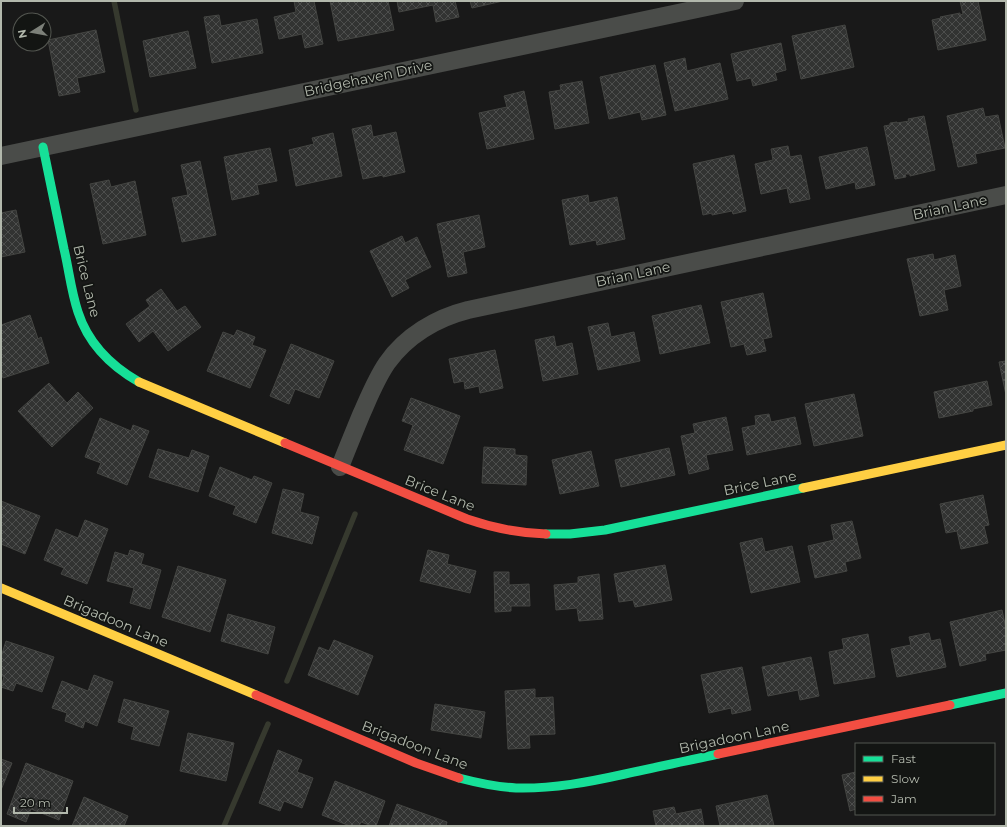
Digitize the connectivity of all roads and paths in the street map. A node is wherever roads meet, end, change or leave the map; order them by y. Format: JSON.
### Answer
{"nodes":[{"id":1,"x":735,"y":1,"type":"edge"},
{"id":2,"x":43,"y":147,"type":"junction"},
{"id":3,"x":1,"y":156,"type":"edge"},
{"id":4,"x":1006,"y":195,"type":"edge"},
{"id":5,"x":1006,"y":444,"type":"edge"},
{"id":6,"x":340,"y":466,"type":"junction"},
{"id":7,"x":1,"y":588,"type":"edge"},
{"id":8,"x":1006,"y":693,"type":"edge"}],
"edges":[{"from":1,"to":2,"type":"street","name":"Bridgehaven Drive"},
{"from":2,"to":3,"type":"street","name":"Bridgehaven Drive"},
{"from":2,"to":6,"type":"street","name":"Brice Lane"},
{"from":4,"to":6,"type":"street","name":"Brian Lane"},
{"from":5,"to":6,"type":"street","name":"Brice Lane"},
{"from":7,"to":8,"type":"street","name":"Brigadoon Lane"}]}
